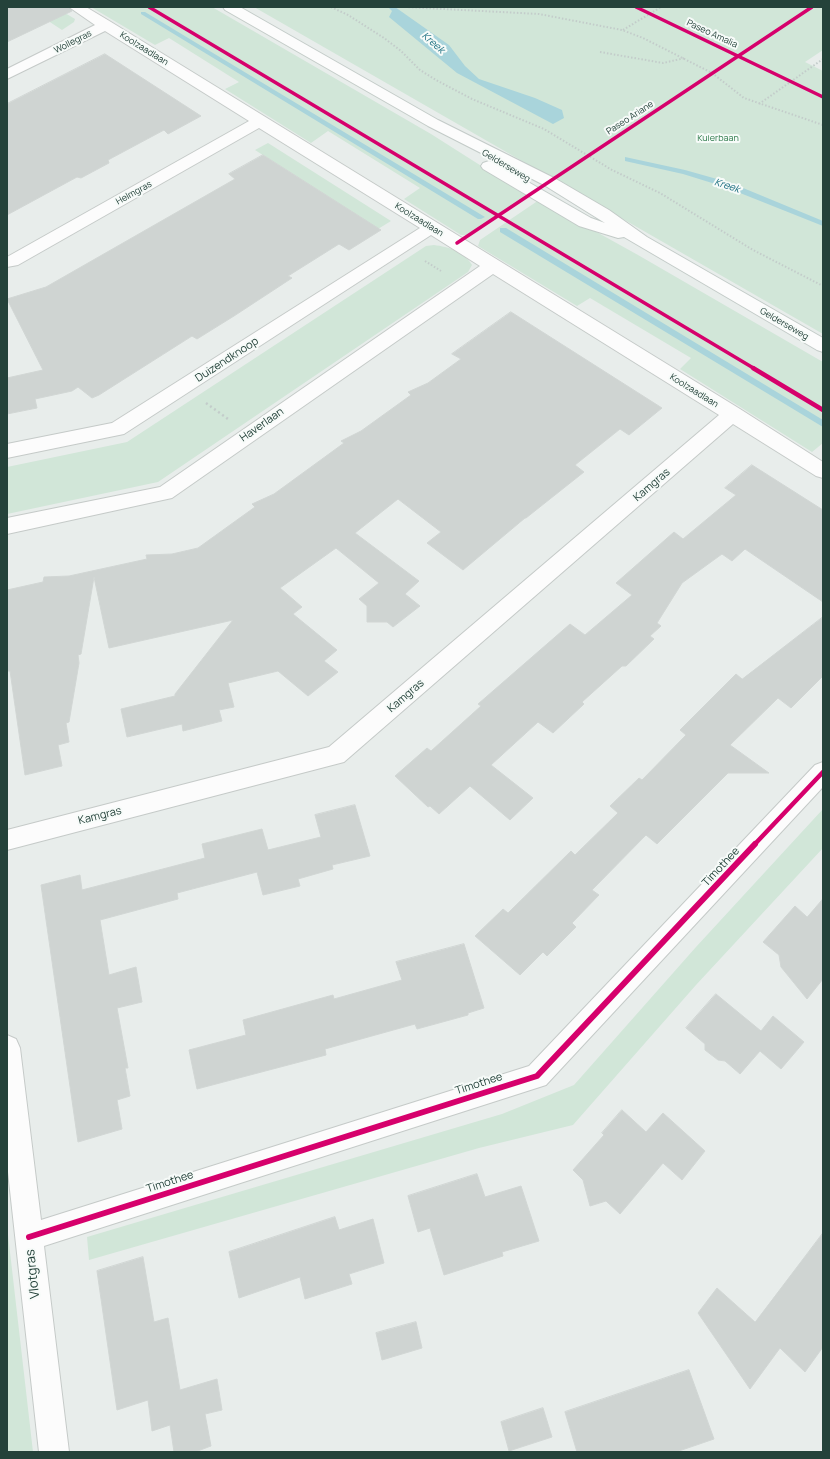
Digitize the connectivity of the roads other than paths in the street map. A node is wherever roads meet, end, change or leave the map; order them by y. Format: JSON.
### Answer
{"nodes":[{"id":1,"x":76,"y":7,"type":"edge"},
{"id":2,"x":230,"y":7,"type":"edge"},
{"id":3,"x":106,"y":26,"type":"junction"},
{"id":4,"x":7,"y":75,"type":"edge"},
{"id":5,"x":260,"y":121,"type":"junction"},
{"id":6,"x":433,"y":124,"type":"junction"},
{"id":7,"x":431,"y":228,"type":"junction"},
{"id":8,"x":641,"y":242,"type":"junction"},
{"id":9,"x":7,"y":262,"type":"edge"},
{"id":10,"x":492,"y":266,"type":"junction"},
{"id":11,"x":823,"y":346,"type":"edge"},
{"id":12,"x":733,"y":414,"type":"junction"},
{"id":13,"x":7,"y":452,"type":"edge"},
{"id":14,"x":823,"y":471,"type":"edge"},
{"id":15,"x":7,"y":526,"type":"edge"},
{"id":16,"x":823,"y":772,"type":"edge"},
{"id":17,"x":7,"y":840,"type":"edge"},
{"id":18,"x":7,"y":1048,"type":"edge"},
{"id":19,"x":29,"y":1237,"type":"junction"},
{"id":20,"x":54,"y":1452,"type":"edge"}],
"edges":[{"from":1,"to":3,"type":"street","name":"Koolzaadlaan"},
{"from":2,"to":6,"type":"street","name":"Gelderseweg"},
{"from":3,"to":4,"type":"street","name":"Wollegras"},
{"from":3,"to":5,"type":"street","name":"Koolzaadlaan"},
{"from":5,"to":7,"type":"street","name":"Koolzaadlaan"},
{"from":5,"to":9,"type":"street","name":"Helmgras"},
{"from":6,"to":8,"type":"street","name":"Gelderseweg"},
{"from":6,"to":8,"type":"street","name":"Gelderseweg"},
{"from":7,"to":10,"type":"street","name":"Koolzaadlaan"},
{"from":7,"to":13,"type":"street","name":"Duizendknoop"},
{"from":8,"to":11,"type":"street","name":"Gelderseweg"},
{"from":10,"to":12,"type":"street","name":"Koolzaadlaan"},
{"from":10,"to":15,"type":"street","name":"Haverlaan"},
{"from":12,"to":14,"type":"street","name":"Koolzaadlaan"},
{"from":12,"to":17,"type":"street","name":"Kamgras"},
{"from":16,"to":19,"type":"street","name":"Timothee"},
{"from":18,"to":19,"type":"street","name":"Vlotgras"},
{"from":19,"to":20,"type":"street","name":"Vlotgras"}]}
